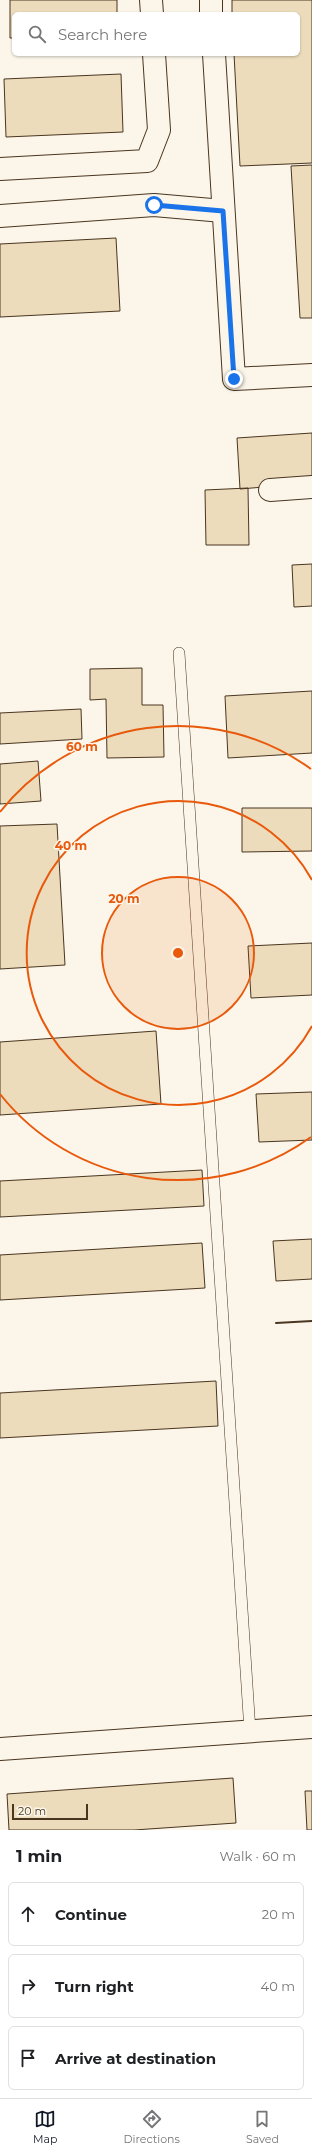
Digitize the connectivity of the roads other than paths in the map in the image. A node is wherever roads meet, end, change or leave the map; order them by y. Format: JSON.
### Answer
{"nodes":[{"id":1,"x":151,"y":0,"type":"edge"},
{"id":2,"x":210,"y":0,"type":"edge"},
{"id":3,"x":152,"y":12,"type":"edge"},
{"id":4,"x":211,"y":12,"type":"edge"},
{"id":5,"x":154,"y":56,"type":"edge"},
{"id":6,"x":214,"y":56,"type":"edge"},
{"id":7,"x":0,"y":168,"type":"edge"},
{"id":8,"x":223,"y":211,"type":"junction"},
{"id":9,"x":0,"y":216,"type":"edge"},
{"id":10,"x":312,"y":375,"type":"edge"},
{"id":11,"x":312,"y":487,"type":"edge"},
{"id":12,"x":270,"y":490,"type":"dead end"},
{"id":13,"x":179,"y":653,"type":"dead end"},
{"id":14,"x":312,"y":1727,"type":"edge"},
{"id":15,"x":250,"y":1731,"type":"junction"},
{"id":16,"x":0,"y":1750,"type":"edge"}],
"edges":[{"from":1,"to":3,"type":"street"},
{"from":2,"to":4,"type":"street"},
{"from":5,"to":7,"type":"street"},
{"from":6,"to":8,"type":"street"},
{"from":8,"to":9,"type":"street"},
{"from":8,"to":10,"type":"street"},
{"from":11,"to":12,"type":"street"},
{"from":13,"to":15,"type":"lane"},
{"from":14,"to":15,"type":"street"},
{"from":15,"to":16,"type":"street"}]}
